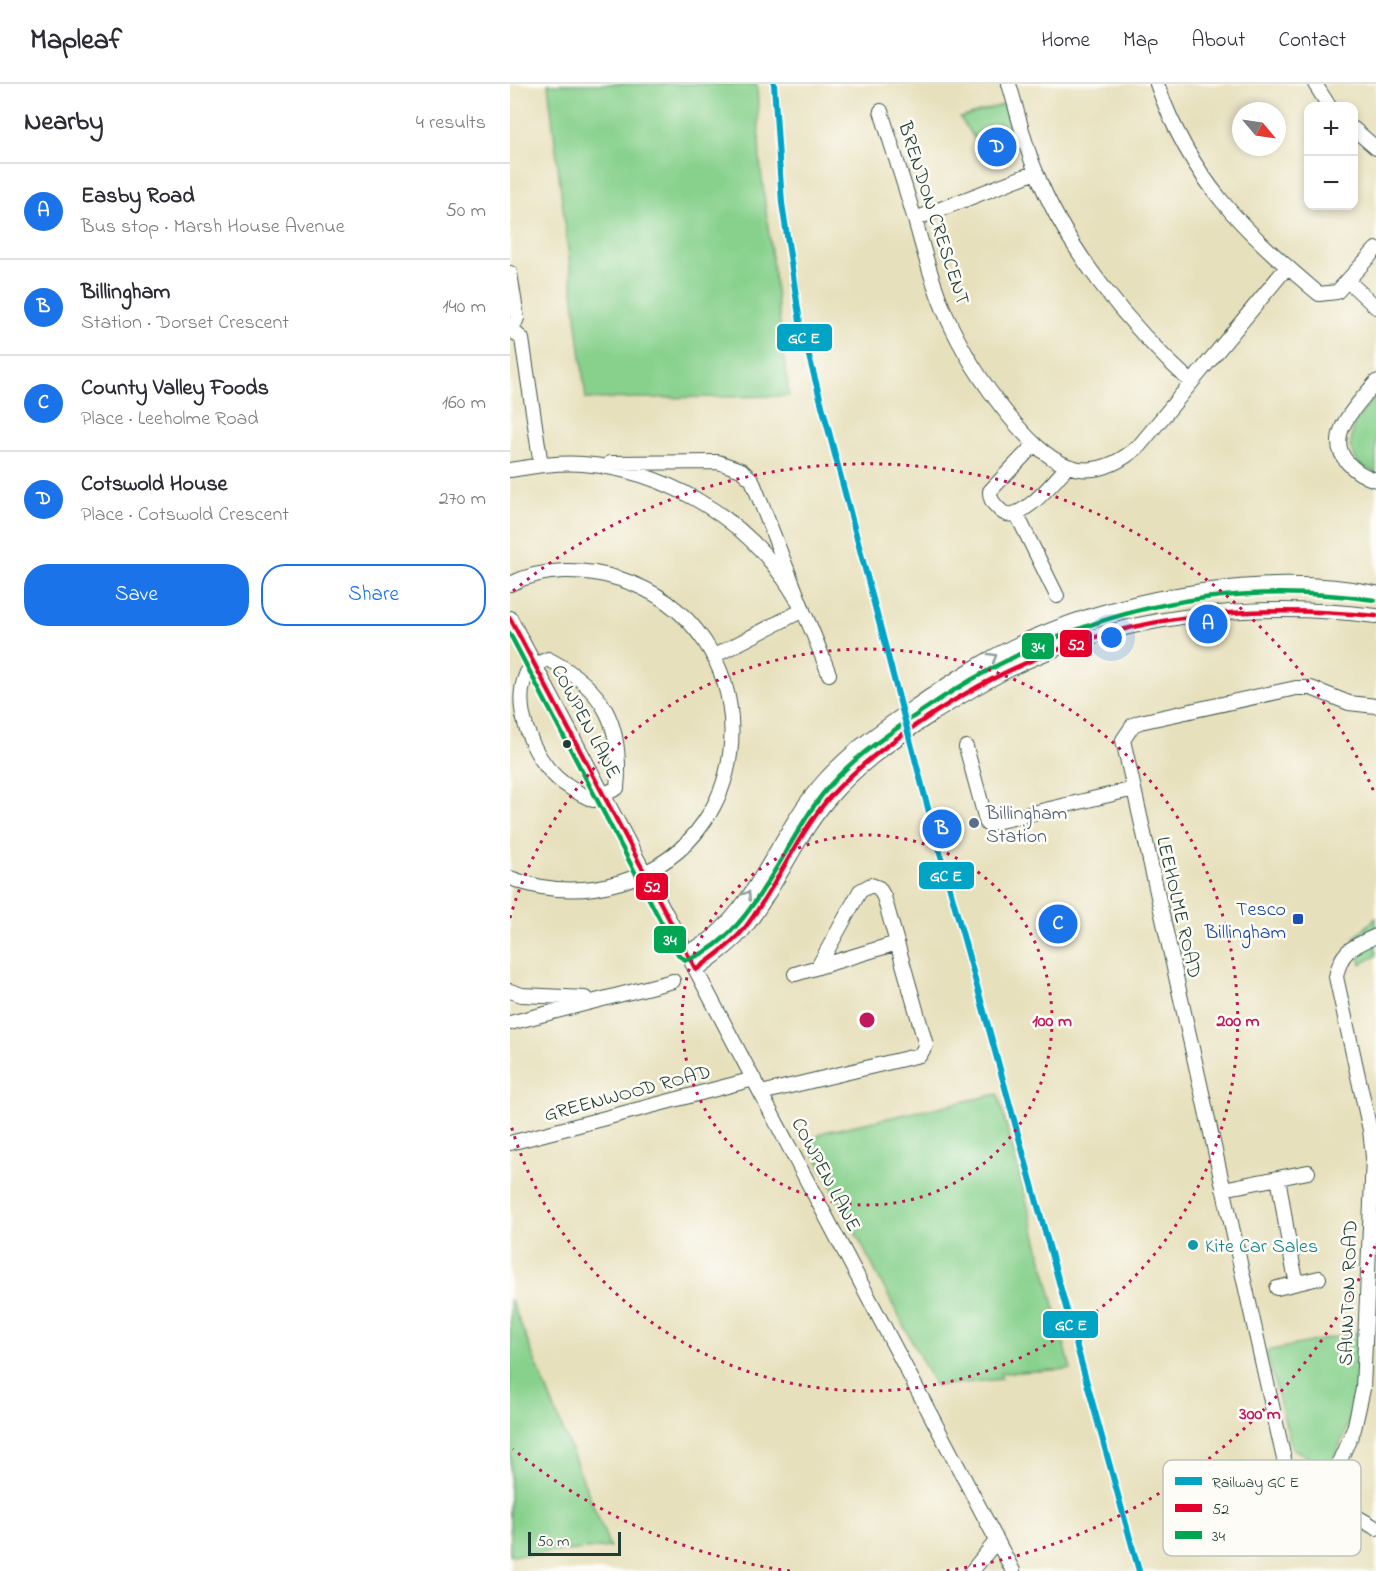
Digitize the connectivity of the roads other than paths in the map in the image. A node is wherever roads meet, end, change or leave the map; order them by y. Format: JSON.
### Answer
{"nodes":[{"id":1,"x":1009,"y":84,"type":"edge"},
{"id":2,"x":1157,"y":84,"type":"edge"},
{"id":3,"x":1315,"y":84,"type":"edge"},
{"id":4,"x":1326,"y":102,"type":"edge"},
{"id":5,"x":881,"y":111,"type":"dead end"},
{"id":6,"x":1358,"y":133,"type":"edge"},
{"id":7,"x":1376,"y":148,"type":"edge"},
{"id":8,"x":1036,"y":172,"type":"junction"},
{"id":9,"x":915,"y":219,"type":"junction"},
{"id":10,"x":1376,"y":249,"type":"edge"},
{"id":11,"x":1287,"y":267,"type":"junction"},
{"id":12,"x":510,"y":273,"type":"edge"},
{"id":13,"x":1348,"y":281,"type":"junction"},
{"id":14,"x":1376,"y":307,"type":"edge"},
{"id":15,"x":511,"y":330,"type":"edge"},
{"id":16,"x":1191,"y":382,"type":"junction"},
{"id":17,"x":1376,"y":382,"type":"edge"},
{"id":18,"x":1034,"y":445,"type":"junction"},
{"id":19,"x":583,"y":464,"type":"junction"},
{"id":20,"x":541,"y":465,"type":"junction"},
{"id":21,"x":1068,"y":467,"type":"junction"},
{"id":22,"x":510,"y":470,"type":"edge"},
{"id":23,"x":1376,"y":480,"type":"edge"},
{"id":24,"x":1017,"y":515,"type":"junction"},
{"id":25,"x":510,"y":584,"type":"edge"},
{"id":26,"x":1376,"y":592,"type":"edge"},
{"id":27,"x":1055,"y":597,"type":"dead end"},
{"id":28,"x":1172,"y":597,"type":"junction"},
{"id":29,"x":803,"y":610,"type":"junction"},
{"id":30,"x":1376,"y":616,"type":"edge"},
{"id":31,"x":510,"y":618,"type":"edge"},
{"id":32,"x":1178,"y":618,"type":"junction"},
{"id":33,"x":714,"y":656,"type":"junction"},
{"id":34,"x":535,"y":665,"type":"junction"},
{"id":35,"x":829,"y":674,"type":"dead end"},
{"id":36,"x":1376,"y":706,"type":"edge"},
{"id":37,"x":966,"y":747,"type":"dead end"},
{"id":38,"x":1134,"y":789,"type":"junction"},
{"id":39,"x":605,"y":797,"type":"junction"},
{"id":40,"x":646,"y":874,"type":"junction"},
{"id":41,"x":510,"y":878,"type":"edge"},
{"id":42,"x":1376,"y":936,"type":"edge"},
{"id":43,"x":897,"y":943,"type":"junction"},
{"id":44,"x":686,"y":953,"type":"junction"},
{"id":45,"x":818,"y":967,"type":"junction"},
{"id":46,"x":696,"y":970,"type":"junction"},
{"id":47,"x":795,"y":974,"type":"dead end"},
{"id":48,"x":673,"y":981,"type":"dead end"},
{"id":49,"x":516,"y":993,"type":"edge"},
{"id":50,"x":598,"y":999,"type":"junction"},
{"id":51,"x":516,"y":1021,"type":"edge"},
{"id":52,"x":754,"y":1079,"type":"junction"},
{"id":53,"x":761,"y":1093,"type":"junction"},
{"id":54,"x":1373,"y":1129,"type":"edge"},
{"id":55,"x":510,"y":1143,"type":"edge"},
{"id":56,"x":1308,"y":1172,"type":"dead end"},
{"id":57,"x":1278,"y":1178,"type":"junction"},
{"id":58,"x":1223,"y":1189,"type":"junction"},
{"id":59,"x":1372,"y":1254,"type":"edge"},
{"id":60,"x":1319,"y":1278,"type":"dead end"},
{"id":61,"x":1297,"y":1283,"type":"junction"},
{"id":62,"x":1276,"y":1288,"type":"dead end"},
{"id":63,"x":1284,"y":1460,"type":"edge"},
{"id":64,"x":1340,"y":1460,"type":"edge"},
{"id":65,"x":1361,"y":1519,"type":"edge"},
{"id":66,"x":1376,"y":1528,"type":"edge"},
{"id":67,"x":997,"y":1540,"type":"junction"},
{"id":68,"x":972,"y":1571,"type":"edge"},
{"id":69,"x":1013,"y":1571,"type":"edge"}],
"edges":[{"from":1,"to":8,"type":"street"},
{"from":2,"to":11,"type":"street"},
{"from":3,"to":4,"type":"street"},
{"from":5,"to":9,"type":"street","name":"BRENDON CRESCENT"},
{"from":6,"to":7,"type":"street"},
{"from":8,"to":9,"type":"street"},
{"from":8,"to":16,"type":"street"},
{"from":9,"to":18,"type":"street","name":"BRENDON CRESCENT"},
{"from":10,"to":13,"type":"street"},
{"from":11,"to":13,"type":"street"},
{"from":11,"to":16,"type":"street","name":"BRENDON CRESCENT"},
{"from":12,"to":15,"type":"street"},
{"from":13,"to":14,"type":"street"},
{"from":15,"to":20,"type":"street"},
{"from":16,"to":21,"type":"street","name":"BRENDON CRESCENT"},
{"from":17,"to":23,"type":"street"},
{"from":18,"to":21,"type":"street","name":"BRENDON CRESCENT"},
{"from":18,"to":24,"type":"street"},
{"from":19,"to":20,"type":"street"},
{"from":19,"to":29,"type":"street"},
{"from":19,"to":29,"type":"street"},
{"from":20,"to":22,"type":"street"},
{"from":21,"to":24,"type":"street"},
{"from":24,"to":27,"type":"street"},
{"from":25,"to":33,"type":"street"},
{"from":26,"to":28,"type":"street"},
{"from":28,"to":32,"type":"street"},
{"from":44,"to":28,"type":"street","one_way":true},
{"from":29,"to":33,"type":"street"},
{"from":29,"to":35,"type":"street"},
{"from":30,"to":32,"type":"street"},
{"from":31,"to":34,"type":"street","name":"COWPEN LANE"},
{"from":32,"to":46,"type":"street"},
{"from":33,"to":40,"type":"street"},
{"from":34,"to":39,"type":"street","name":"COWPEN LANE"},
{"from":34,"to":39,"type":"street","name":"COWPEN LANE"},
{"from":34,"to":39,"type":"street","name":"COWPEN LANE"},
{"from":36,"to":38,"type":"street","name":"LEEHOLME ROAD"},
{"from":37,"to":38,"type":"street"},
{"from":38,"to":58,"type":"street","name":"LEEHOLME ROAD"},
{"from":39,"to":40,"type":"street","name":"COWPEN LANE"},
{"from":40,"to":41,"type":"street"},
{"from":40,"to":44,"type":"street","name":"COWPEN LANE"},
{"from":42,"to":54,"type":"street","name":"SAUNTON ROAD"},
{"from":43,"to":45,"type":"street"},
{"from":43,"to":45,"type":"street"},
{"from":43,"to":53,"type":"street"},
{"from":44,"to":46,"type":"street","name":"COWPEN LANE"},
{"from":45,"to":47,"type":"street"},
{"from":46,"to":52,"type":"street","name":"COWPEN LANE"},
{"from":48,"to":50,"type":"street"},
{"from":49,"to":50,"type":"street"},
{"from":49,"to":51,"type":"street"},
{"from":50,"to":51,"type":"street"},
{"from":52,"to":53,"type":"street","name":"COWPEN LANE"},
{"from":52,"to":55,"type":"street","name":"GREENWOOD ROAD"},
{"from":53,"to":67,"type":"street","name":"COWPEN LANE"},
{"from":54,"to":59,"type":"street","name":"SAUNTON ROAD"},
{"from":56,"to":57,"type":"street"},
{"from":57,"to":58,"type":"street"},
{"from":57,"to":61,"type":"street"},
{"from":58,"to":63,"type":"street","name":"LEEHOLME ROAD"},
{"from":59,"to":64,"type":"street","name":"SAUNTON ROAD"},
{"from":60,"to":61,"type":"street"},
{"from":61,"to":62,"type":"street"},
{"from":65,"to":66,"type":"street","name":"SAUNTON ROAD"},
{"from":67,"to":68,"type":"street"},
{"from":67,"to":69,"type":"street","name":"COWPEN LANE"}]}
